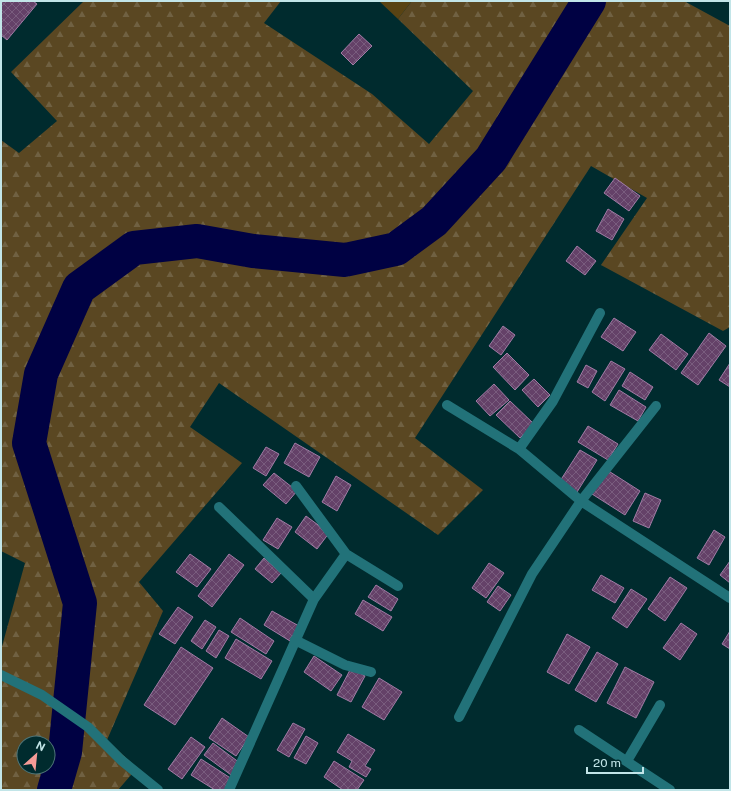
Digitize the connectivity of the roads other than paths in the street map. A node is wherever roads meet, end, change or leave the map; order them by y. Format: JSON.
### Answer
{"nodes":[{"id":1,"x":600,"y":313,"type":"dead end"},
{"id":2,"x":447,"y":405,"type":"dead end"},
{"id":3,"x":656,"y":406,"type":"dead end"},
{"id":4,"x":519,"y":449,"type":"junction"},
{"id":5,"x":296,"y":486,"type":"dead end"},
{"id":6,"x":581,"y":501,"type":"junction"},
{"id":7,"x":219,"y":507,"type":"dead end"},
{"id":8,"x":346,"y":554,"type":"junction"},
{"id":9,"x":398,"y":586,"type":"dead end"},
{"id":10,"x":730,"y":598,"type":"edge"},
{"id":11,"x":314,"y":599,"type":"junction"},
{"id":12,"x":295,"y":640,"type":"junction"},
{"id":13,"x":371,"y":672,"type":"dead end"},
{"id":14,"x":1,"y":675,"type":"edge"},
{"id":15,"x":660,"y":705,"type":"dead end"},
{"id":16,"x":459,"y":717,"type":"dead end"},
{"id":17,"x":579,"y":730,"type":"dead end"},
{"id":18,"x":627,"y":761,"type":"junction"},
{"id":19,"x":158,"y":790,"type":"edge"},
{"id":20,"x":229,"y":790,"type":"edge"},
{"id":21,"x":670,"y":790,"type":"edge"}],
"edges":[{"from":1,"to":4,"type":"street"},
{"from":2,"to":4,"type":"street"},
{"from":3,"to":6,"type":"street"},
{"from":4,"to":6,"type":"street"},
{"from":5,"to":8,"type":"street"},
{"from":6,"to":10,"type":"street"},
{"from":6,"to":16,"type":"street"},
{"from":7,"to":11,"type":"street"},
{"from":8,"to":9,"type":"street"},
{"from":8,"to":11,"type":"street"},
{"from":11,"to":12,"type":"street"},
{"from":12,"to":13,"type":"street"},
{"from":12,"to":20,"type":"street"},
{"from":14,"to":19,"type":"street"},
{"from":15,"to":18,"type":"street"},
{"from":17,"to":18,"type":"street"},
{"from":18,"to":21,"type":"street"}]}
